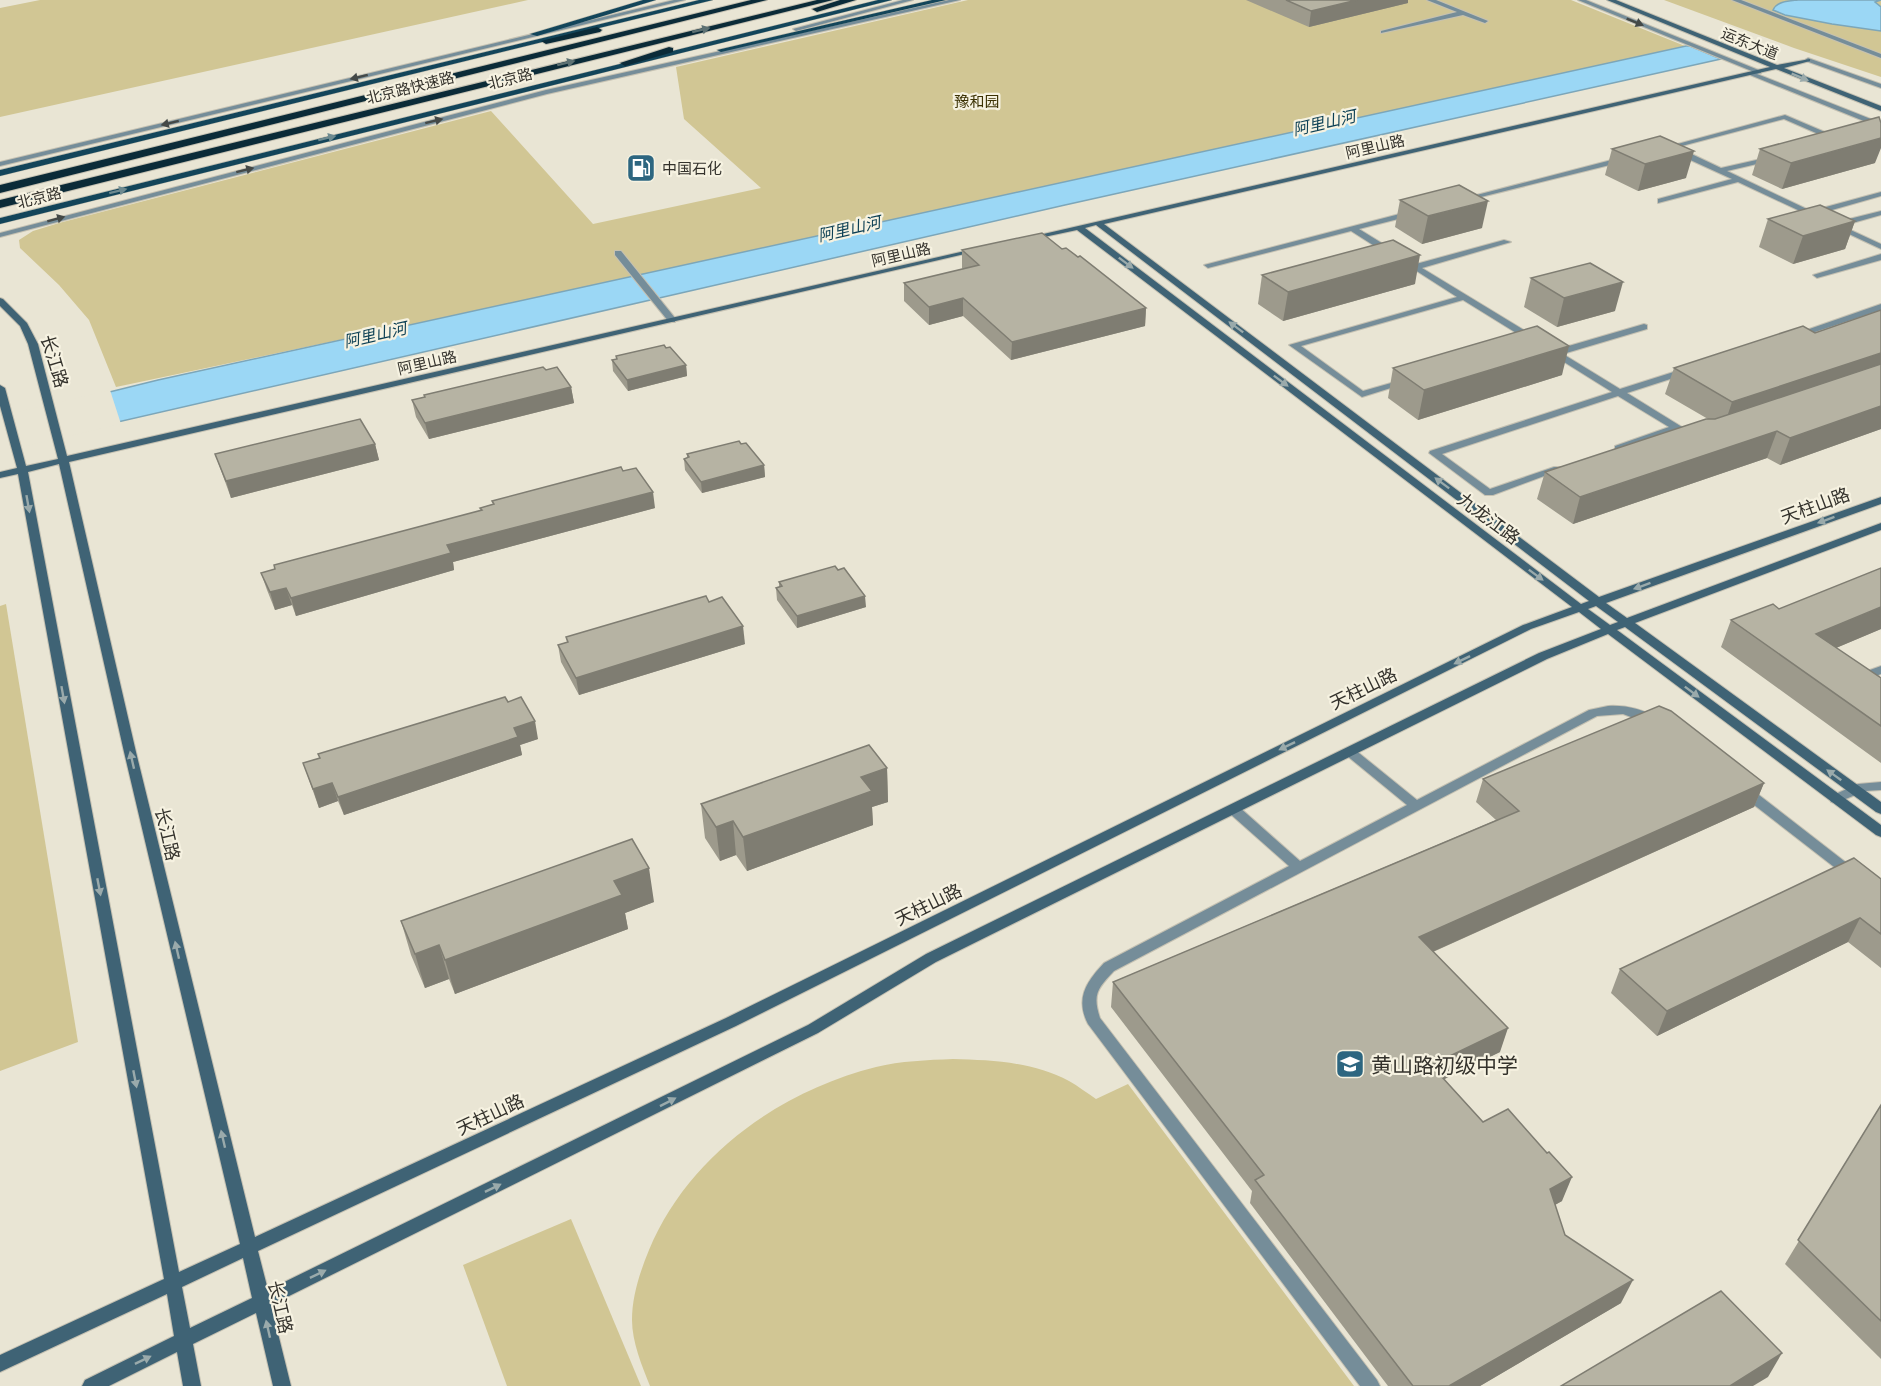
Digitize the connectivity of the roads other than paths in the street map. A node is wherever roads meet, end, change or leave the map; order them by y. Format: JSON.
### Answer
{"nodes":[{"id":1,"x":652,"y":0,"type":"edge"},
{"id":2,"x":682,"y":0,"type":"edge"},
{"id":3,"x":709,"y":0,"type":"edge"},
{"id":4,"x":736,"y":0,"type":"edge"},
{"id":5,"x":762,"y":0,"type":"edge"},
{"id":6,"x":828,"y":0,"type":"edge"},
{"id":7,"x":851,"y":0,"type":"edge"},
{"id":8,"x":888,"y":0,"type":"edge"},
{"id":9,"x":910,"y":0,"type":"edge"},
{"id":10,"x":942,"y":0,"type":"edge"},
{"id":11,"x":957,"y":0,"type":"edge"},
{"id":12,"x":1430,"y":0,"type":"edge"},
{"id":13,"x":1581,"y":0,"type":"edge"},
{"id":14,"x":1610,"y":0,"type":"edge"},
{"id":15,"x":1628,"y":0,"type":"edge"},
{"id":16,"x":1735,"y":0,"type":"edge"},
{"id":17,"x":1462,"y":13,"type":"junction"},
{"id":18,"x":1485,"y":21,"type":"dead end"},
{"id":19,"x":1383,"y":32,"type":"dead end"},
{"id":20,"x":523,"y":38,"type":"junction"},
{"id":21,"x":546,"y":41,"type":"junction"},
{"id":22,"x":726,"y":49,"type":"junction"},
{"id":23,"x":1881,"y":56,"type":"edge"},
{"id":24,"x":1808,"y":60,"type":"joint"},
{"id":25,"x":625,"y":63,"type":"junction"},
{"id":26,"x":1791,"y":64,"type":"junction"},
{"id":27,"x":1778,"y":68,"type":"junction"},
{"id":28,"x":1755,"y":73,"type":"junction"},
{"id":29,"x":367,"y":84,"type":"junction"},
{"id":30,"x":1881,"y":86,"type":"edge"},
{"id":31,"x":515,"y":91,"type":"junction"},
{"id":32,"x":1881,"y":100,"type":"edge"},
{"id":33,"x":1881,"y":109,"type":"edge"},
{"id":34,"x":1881,"y":126,"type":"edge"},
{"id":35,"x":1828,"y":142,"type":"edge"},
{"id":36,"x":1669,"y":147,"type":"junction"},
{"id":37,"x":1657,"y":150,"type":"edge"},
{"id":38,"x":1785,"y":154,"type":"edge"},
{"id":39,"x":1635,"y":156,"type":"edge"},
{"id":40,"x":0,"y":164,"type":"edge"},
{"id":41,"x":1720,"y":171,"type":"junction"},
{"id":42,"x":0,"y":172,"type":"edge"},
{"id":43,"x":1738,"y":180,"type":"junction"},
{"id":44,"x":0,"y":189,"type":"edge"},
{"id":45,"x":1881,"y":194,"type":"edge"},
{"id":46,"x":1661,"y":201,"type":"dead end"},
{"id":47,"x":1454,"y":202,"type":"edge"},
{"id":48,"x":0,"y":204,"type":"edge"},
{"id":49,"x":1420,"y":211,"type":"edge"},
{"id":50,"x":1881,"y":213,"type":"edge"},
{"id":51,"x":1810,"y":214,"type":"junction"},
{"id":52,"x":0,"y":221,"type":"edge"},
{"id":53,"x":1098,"y":223,"type":"junction"},
{"id":54,"x":1836,"y":226,"type":"junction"},
{"id":55,"x":1079,"y":227,"type":"junction"},
{"id":56,"x":1352,"y":228,"type":"junction"},
{"id":57,"x":0,"y":235,"type":"edge"},
{"id":58,"x":1022,"y":240,"type":"edge"},
{"id":59,"x":1507,"y":242,"type":"dead end"},
{"id":60,"x":1881,"y":247,"type":"edge"},
{"id":61,"x":988,"y":248,"type":"edge"},
{"id":62,"x":618,"y":253,"type":"dead end"},
{"id":63,"x":1881,"y":257,"type":"edge"},
{"id":64,"x":1208,"y":265,"type":"dead end"},
{"id":65,"x":1415,"y":267,"type":"junction"},
{"id":66,"x":1817,"y":276,"type":"dead end"},
{"id":67,"x":1465,"y":297,"type":"junction"},
{"id":68,"x":0,"y":301,"type":"edge"},
{"id":69,"x":1881,"y":307,"type":"edge"},
{"id":70,"x":672,"y":320,"type":"junction"},
{"id":71,"x":1644,"y":327,"type":"dead end"},
{"id":72,"x":1783,"y":339,"type":"edge"},
{"id":73,"x":1527,"y":346,"type":"edge"},
{"id":74,"x":1696,"y":368,"type":"edge"},
{"id":75,"x":1417,"y":378,"type":"edge"},
{"id":76,"x":0,"y":388,"type":"edge"},
{"id":77,"x":1620,"y":393,"type":"junction"},
{"id":78,"x":1677,"y":428,"type":"junction"},
{"id":79,"x":1701,"y":442,"type":"edge"},
{"id":80,"x":1611,"y":451,"type":"edge"},
{"id":81,"x":63,"y":459,"type":"junction"},
{"id":82,"x":1566,"y":466,"type":"edge"},
{"id":83,"x":21,"y":469,"type":"junction"},
{"id":84,"x":0,"y":475,"type":"edge"},
{"id":85,"x":1881,"y":500,"type":"edge"},
{"id":86,"x":1881,"y":526,"type":"edge"},
{"id":87,"x":1598,"y":602,"type":"junction"},
{"id":88,"x":1580,"y":608,"type":"junction"},
{"id":89,"x":1626,"y":622,"type":"junction"},
{"id":90,"x":1609,"y":630,"type":"junction"},
{"id":91,"x":1881,"y":670,"type":"edge"},
{"id":92,"x":1856,"y":680,"type":"edge"},
{"id":93,"x":1668,"y":730,"type":"edge"},
{"id":94,"x":1350,"y":752,"type":"junction"},
{"id":95,"x":1737,"y":784,"type":"edge"},
{"id":96,"x":1881,"y":786,"type":"edge"},
{"id":97,"x":1855,"y":790,"type":"junction"},
{"id":98,"x":1836,"y":799,"type":"junction"},
{"id":99,"x":1417,"y":806,"type":"junction"},
{"id":100,"x":1233,"y":809,"type":"junction"},
{"id":101,"x":1881,"y":809,"type":"edge"},
{"id":102,"x":1881,"y":832,"type":"edge"},
{"id":103,"x":1300,"y":868,"type":"junction"},
{"id":104,"x":1863,"y":882,"type":"edge"},
{"id":105,"x":249,"y":1247,"type":"junction"},
{"id":106,"x":173,"y":1282,"type":"junction"},
{"id":107,"x":262,"y":1302,"type":"junction"},
{"id":108,"x":184,"y":1340,"type":"junction"},
{"id":109,"x":0,"y":1364,"type":"edge"},
{"id":110,"x":91,"y":1386,"type":"edge"},
{"id":111,"x":192,"y":1386,"type":"edge"},
{"id":112,"x":282,"y":1386,"type":"edge"},
{"id":113,"x":1371,"y":1386,"type":"edge"}],
"edges":[{"from":1,"to":20,"type":"main road"},
{"from":2,"to":20,"type":"lane"},
{"from":3,"to":21,"type":"main road","name":"北京路"},
{"from":4,"to":21,"type":"highway"},
{"from":5,"to":44,"type":"highway","name":"北京路快速路"},
{"from":48,"to":6,"type":"highway","name":"北京路快速路","one_way":true},
{"from":7,"to":25,"type":"highway"},
{"from":8,"to":25,"type":"main road","name":"北京路"},
{"from":9,"to":22,"type":"lane"},
{"from":10,"to":22,"type":"main road"},
{"from":57,"to":11,"type":"lane","one_way":true},
{"from":12,"to":17,"type":"lane"},
{"from":13,"to":28,"type":"lane","one_way":true},
{"from":14,"to":27,"type":"street","name":"运东大道"},
{"from":15,"to":26,"type":"street","name":"运东大道"},
{"from":16,"to":23,"type":"lane"},
{"from":17,"to":18,"type":"lane"},
{"from":17,"to":19,"type":"lane"},
{"from":20,"to":29,"type":"main road"},
{"from":20,"to":40,"type":"lane","one_way":true},
{"from":21,"to":29,"type":"main road","name":"北京路"},
{"from":22,"to":31,"type":"main road"},
{"from":24,"to":26,"type":"street","name":"阿里山路"},
{"from":24,"to":30,"type":"lane"},
{"from":25,"to":31,"type":"main road","name":"北京路"},
{"from":26,"to":27,"type":"street","name":"阿里山路"},
{"from":26,"to":32,"type":"street","name":"运东大道"},
{"from":27,"to":28,"type":"street","name":"阿里山路"},
{"from":27,"to":33,"type":"street","name":"运东大道","one_way":true},
{"from":28,"to":34,"type":"lane"},
{"from":28,"to":53,"type":"street","name":"阿里山路"},
{"from":29,"to":42,"type":"main road","name":"北京路"},
{"from":52,"to":31,"type":"main road","name":"北京路","one_way":true},
{"from":35,"to":36,"type":"lane"},
{"from":36,"to":37,"type":"lane"},
{"from":36,"to":41,"type":"lane"},
{"from":38,"to":41,"type":"lane"},
{"from":39,"to":47,"type":"lane"},
{"from":41,"to":43,"type":"lane"},
{"from":43,"to":46,"type":"lane"},
{"from":43,"to":51,"type":"lane"},
{"from":45,"to":51,"type":"lane"},
{"from":49,"to":56,"type":"lane"},
{"from":50,"to":54,"type":"lane"},
{"from":51,"to":54,"type":"lane"},
{"from":53,"to":55,"type":"street","name":"阿里山路"},
{"from":87,"to":53,"type":"street","name":"九龙江路","one_way":true},
{"from":54,"to":60,"type":"lane"},
{"from":55,"to":58,"type":"street","name":"阿里山路"},
{"from":55,"to":88,"type":"street","name":"九龙江路","one_way":true},
{"from":56,"to":64,"type":"lane"},
{"from":56,"to":65,"type":"lane"},
{"from":59,"to":65,"type":"lane"},
{"from":61,"to":70,"type":"street","name":"阿里山路"},
{"from":62,"to":70,"type":"lane"},
{"from":63,"to":66,"type":"lane"},
{"from":65,"to":67,"type":"lane"},
{"from":67,"to":73,"type":"lane"},
{"from":67,"to":75,"type":"lane"},
{"from":68,"to":81,"type":"street","name":"长江路"},
{"from":69,"to":72,"type":"lane"},
{"from":70,"to":81,"type":"street","name":"阿里山路"},
{"from":71,"to":77,"type":"lane"},
{"from":74,"to":77,"type":"lane"},
{"from":76,"to":83,"type":"street"},
{"from":77,"to":78,"type":"lane"},
{"from":77,"to":82,"type":"lane"},
{"from":78,"to":79,"type":"lane"},
{"from":78,"to":80,"type":"lane"},
{"from":81,"to":83,"type":"street","name":"阿里山路"},
{"from":105,"to":81,"type":"street","name":"长江路","one_way":true},
{"from":83,"to":84,"type":"street","name":"阿里山路"},
{"from":83,"to":106,"type":"street","one_way":true},
{"from":85,"to":87,"type":"street","name":"天柱山路","one_way":true},
{"from":86,"to":89,"type":"street"},
{"from":87,"to":88,"type":"street","name":"天柱山路"},
{"from":87,"to":89,"type":"street","name":"九龙江路"},
{"from":88,"to":90,"type":"street","name":"九龙江路"},
{"from":88,"to":105,"type":"street","name":"天柱山路","one_way":true},
{"from":89,"to":90,"type":"street"},
{"from":97,"to":89,"type":"street","name":"九龙江路","one_way":true},
{"from":90,"to":94,"type":"street"},
{"from":90,"to":98,"type":"street","name":"九龙江路","one_way":true},
{"from":91,"to":92,"type":"lane"},
{"from":93,"to":99,"type":"lane"},
{"from":94,"to":99,"type":"lane"},
{"from":94,"to":100,"type":"street"},
{"from":95,"to":104,"type":"lane"},
{"from":96,"to":97,"type":"lane"},
{"from":97,"to":98,"type":"lane"},
{"from":97,"to":101,"type":"street","name":"九龙江路"},
{"from":98,"to":102,"type":"street","name":"九龙江路"},
{"from":99,"to":103,"type":"lane"},
{"from":100,"to":103,"type":"lane"},
{"from":107,"to":100,"type":"street","one_way":true},
{"from":103,"to":113,"type":"lane"},
{"from":105,"to":106,"type":"street","name":"天柱山路"},
{"from":105,"to":107,"type":"street","name":"长江路"},
{"from":106,"to":108,"type":"street"},
{"from":106,"to":109,"type":"street","name":"天柱山路"},
{"from":107,"to":108,"type":"street"},
{"from":112,"to":107,"type":"street","name":"长江路","one_way":true},
{"from":110,"to":108,"type":"street","one_way":true},
{"from":108,"to":111,"type":"street"}]}
